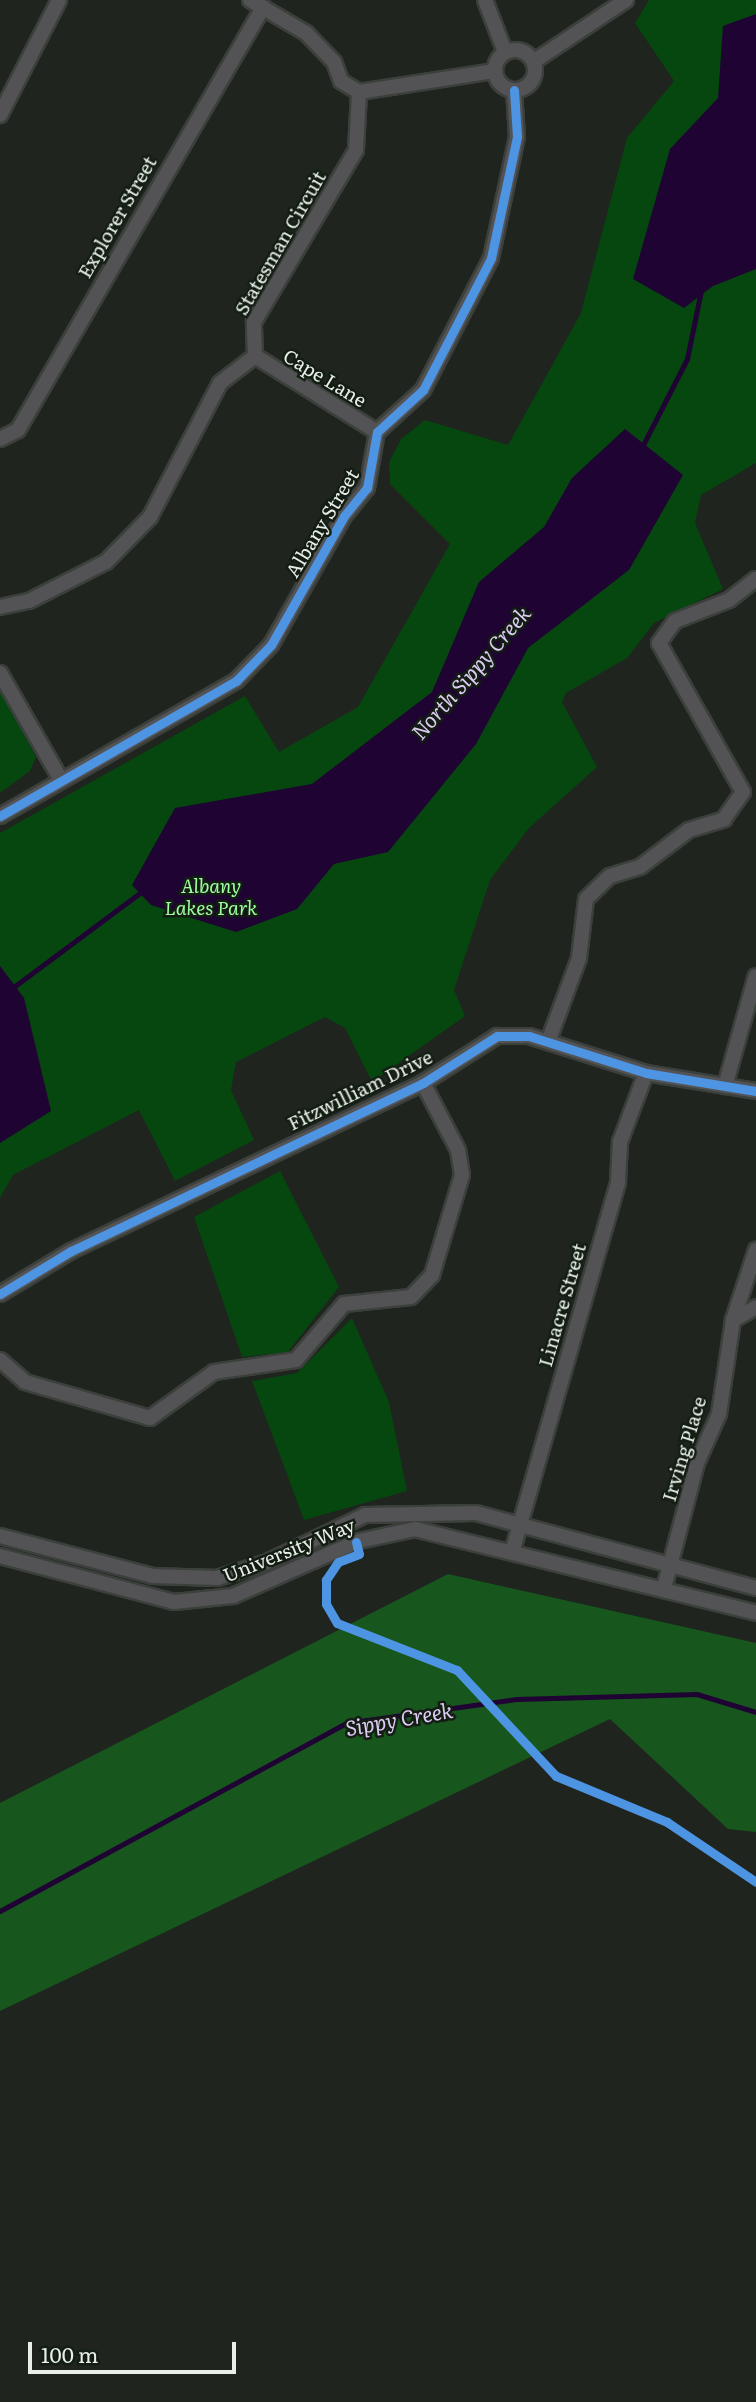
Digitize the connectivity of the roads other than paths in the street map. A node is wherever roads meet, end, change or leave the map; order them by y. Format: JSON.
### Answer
{"nodes":[{"id":1,"x":59,"y":0,"type":"edge"},
{"id":2,"x":485,"y":0,"type":"edge"},
{"id":3,"x":626,"y":0,"type":"edge"},
{"id":4,"x":256,"y":4,"type":"edge"},
{"id":5,"x":505,"y":52,"type":"junction"},
{"id":6,"x":533,"y":62,"type":"junction"},
{"id":7,"x":495,"y":71,"type":"junction"},
{"id":8,"x":514,"y":90,"type":"junction"},
{"id":9,"x":359,"y":92,"type":"junction"},
{"id":10,"x":0,"y":115,"type":"edge"},
{"id":11,"x":255,"y":356,"type":"junction"},
{"id":12,"x":377,"y":432,"type":"junction"},
{"id":13,"x":0,"y":439,"type":"edge"},
{"id":14,"x":756,"y":579,"type":"edge"},
{"id":15,"x":0,"y":607,"type":"edge"},
{"id":16,"x":0,"y":673,"type":"edge"},
{"id":17,"x":61,"y":780,"type":"junction"},
{"id":18,"x":750,"y":793,"type":"edge"},
{"id":19,"x":0,"y":816,"type":"edge"},
{"id":20,"x":756,"y":976,"type":"edge"},
{"id":21,"x":548,"y":1042,"type":"junction"},
{"id":22,"x":646,"y":1073,"type":"junction"},
{"id":23,"x":423,"y":1083,"type":"junction"},
{"id":24,"x":725,"y":1086,"type":"junction"},
{"id":25,"x":756,"y":1091,"type":"edge"},
{"id":26,"x":756,"y":1250,"type":"edge"},
{"id":27,"x":0,"y":1294,"type":"edge"},
{"id":28,"x":756,"y":1307,"type":"edge"},
{"id":29,"x":733,"y":1320,"type":"junction"},
{"id":30,"x":0,"y":1360,"type":"edge"},
{"id":31,"x":519,"y":1522,"type":"junction"},
{"id":32,"x":0,"y":1536,"type":"edge"},
{"id":33,"x":513,"y":1549,"type":"junction"},
{"id":34,"x":0,"y":1556,"type":"edge"},
{"id":35,"x":670,"y":1565,"type":"junction"},
{"id":36,"x":664,"y":1588,"type":"junction"},
{"id":37,"x":756,"y":1588,"type":"edge"},
{"id":38,"x":756,"y":1613,"type":"edge"}],
"edges":[{"from":1,"to":10,"type":"street"},
{"from":2,"to":5,"type":"street"},
{"from":3,"to":6,"type":"street"},
{"from":4,"to":9,"type":"street"},
{"from":4,"to":13,"type":"street","name":"Explorer Street"},
{"from":5,"to":6,"type":"street"},
{"from":5,"to":7,"type":"street"},
{"from":6,"to":8,"type":"street"},
{"from":7,"to":8,"type":"street"},
{"from":7,"to":9,"type":"street"},
{"from":8,"to":12,"type":"street"},
{"from":9,"to":11,"type":"street","name":"Statesman Circuit"},
{"from":11,"to":12,"type":"street","name":"Cape Lane"},
{"from":11,"to":15,"type":"street"},
{"from":12,"to":17,"type":"street","name":"Albany Street"},
{"from":14,"to":18,"type":"street"},
{"from":16,"to":17,"type":"street"},
{"from":17,"to":19,"type":"street","name":"Albany Street"},
{"from":18,"to":21,"type":"street"},
{"from":20,"to":24,"type":"street"},
{"from":21,"to":22,"type":"street","name":"Fitzwilliam Drive"},
{"from":21,"to":23,"type":"street","name":"Fitzwilliam Drive"},
{"from":22,"to":24,"type":"street","name":"Fitzwilliam Drive"},
{"from":22,"to":31,"type":"street","name":"Linacre Street"},
{"from":23,"to":27,"type":"street","name":"Fitzwilliam Drive"},
{"from":23,"to":30,"type":"street"},
{"from":24,"to":25,"type":"street","name":"Fitzwilliam Drive"},
{"from":26,"to":29,"type":"street","name":"Irving Place"},
{"from":28,"to":29,"type":"street"},
{"from":29,"to":35,"type":"street","name":"Irving Place"},
{"from":31,"to":32,"type":"street","name":"University Way"},
{"from":31,"to":33,"type":"street","name":"Linacre Street"},
{"from":31,"to":35,"type":"street","name":"University Way"},
{"from":33,"to":34,"type":"street","name":"University Way"},
{"from":33,"to":36,"type":"street","name":"University Way"},
{"from":35,"to":36,"type":"street","name":"Irving Place"},
{"from":35,"to":37,"type":"street","name":"University Way"},
{"from":36,"to":38,"type":"street","name":"University Way"}]}
